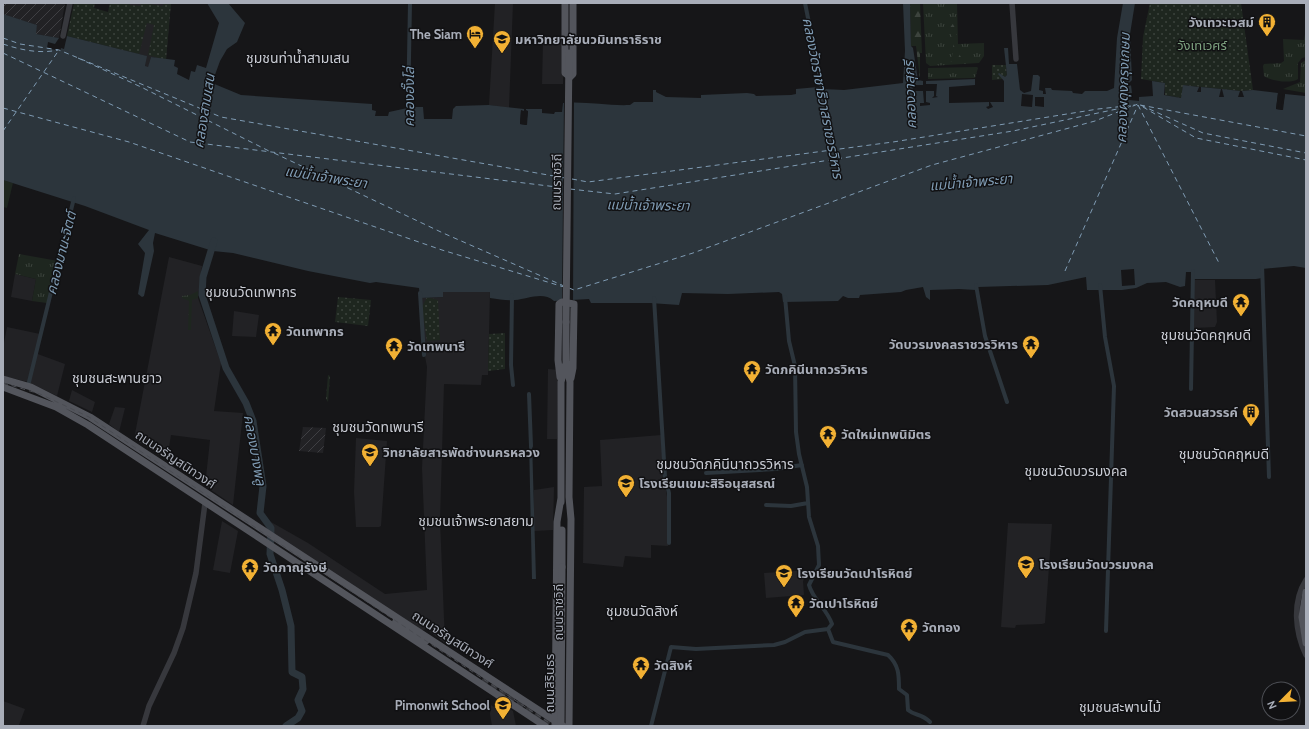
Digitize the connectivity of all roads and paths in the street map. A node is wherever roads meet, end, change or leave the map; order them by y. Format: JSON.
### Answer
{"nodes":[{"id":1,"x":70,"y":3,"type":"edge"},
{"id":2,"x":565,"y":3,"type":"edge"},
{"id":3,"x":570,"y":3,"type":"edge"},
{"id":4,"x":573,"y":3,"type":"edge"},
{"id":5,"x":1012,"y":3,"type":"edge"},
{"id":6,"x":63,"y":36,"type":"dead end"},
{"id":7,"x":1016,"y":60,"type":"dead end"},
{"id":8,"x":566,"y":361,"type":"junction"},
{"id":9,"x":3,"y":379,"type":"edge"},
{"id":10,"x":561,"y":382,"type":"junction"},
{"id":11,"x":570,"y":382,"type":"junction"},
{"id":12,"x":3,"y":387,"type":"edge"},
{"id":13,"x":569,"y":497,"type":"junction"},
{"id":14,"x":561,"y":498,"type":"junction"},
{"id":15,"x":205,"y":503,"type":"junction"},
{"id":16,"x":564,"y":567,"type":"junction"},
{"id":17,"x":327,"y":577,"type":"junction"},
{"id":18,"x":1306,"y":580,"type":"edge"},
{"id":19,"x":1306,"y":592,"type":"edge"},
{"id":20,"x":1306,"y":643,"type":"edge"},
{"id":21,"x":1306,"y":655,"type":"edge"},
{"id":22,"x":483,"y":680,"type":"tunnel mouth"},
{"id":23,"x":514,"y":694,"type":"junction"},
{"id":24,"x":512,"y":705,"type":"junction"},
{"id":25,"x":555,"y":723,"type":"edge"},
{"id":26,"x":143,"y":726,"type":"edge"},
{"id":27,"x":545,"y":726,"type":"edge"},
{"id":28,"x":562,"y":726,"type":"edge"},
{"id":29,"x":568,"y":726,"type":"edge"}],
"edges":[{"from":1,"to":6,"type":"street"},
{"from":2,"to":4,"type":"main road"},
{"from":3,"to":8,"type":"main road","name":"ถนนราชวิถี","bridge":true},
{"from":5,"to":7,"type":"street"},
{"from":8,"to":10,"type":"main road","name":"ถนนราชวิถี"},
{"from":8,"to":11,"type":"main road","name":"ถนนราชวิถี"},
{"from":9,"to":17,"type":"main road","name":"ถนนจรัญสนิทวงศ์"},
{"from":10,"to":11,"type":"main road"},
{"from":10,"to":14,"type":"main road","name":"ถนนราชวิถี"},
{"from":11,"to":13,"type":"main road","name":"ถนนราชวิถี"},
{"from":12,"to":15,"type":"main road","name":"ถนนจรัญสนิทวงศ์"},
{"from":13,"to":16,"type":"main road","name":"ถนนราชวิถี"},
{"from":13,"to":29,"type":"main road","name":"ถนนราชวิถี"},
{"from":14,"to":16,"type":"main road","name":"ถนนราชวิถี"},
{"from":14,"to":25,"type":"main road","name":"ถนนราชวิถี"},
{"from":15,"to":17,"type":"main road","name":"ถนนจรัญสนิทวงศ์"},
{"from":15,"to":26,"type":"street"},
{"from":16,"to":28,"type":"main road","name":"ถนนสิรินธร","bridge":true},
{"from":16,"to":29,"type":"main road","name":"ถนนสิรินธร"},
{"from":17,"to":22,"type":"main road","name":"ถนนจรัญสนิทวงศ์"},
{"from":17,"to":23,"type":"main road","name":"ถนนจรัญสนิทวงศ์"},
{"from":17,"to":24,"type":"main road","name":"ถนนจรัญสนิทวงศ์"},
{"from":18,"to":21,"type":"street"},
{"from":19,"to":20,"type":"main road"},
{"from":23,"to":24,"type":"main road"},
{"from":23,"to":25,"type":"main road","name":"ถนนจรัญสนิทวงศ์"},
{"from":24,"to":27,"type":"main road","name":"ถนนจรัญสนิทวงศ์"},
{"from":25,"to":28,"type":"main road","name":"ถนนจรัญสนิทวงศ์"}]}
